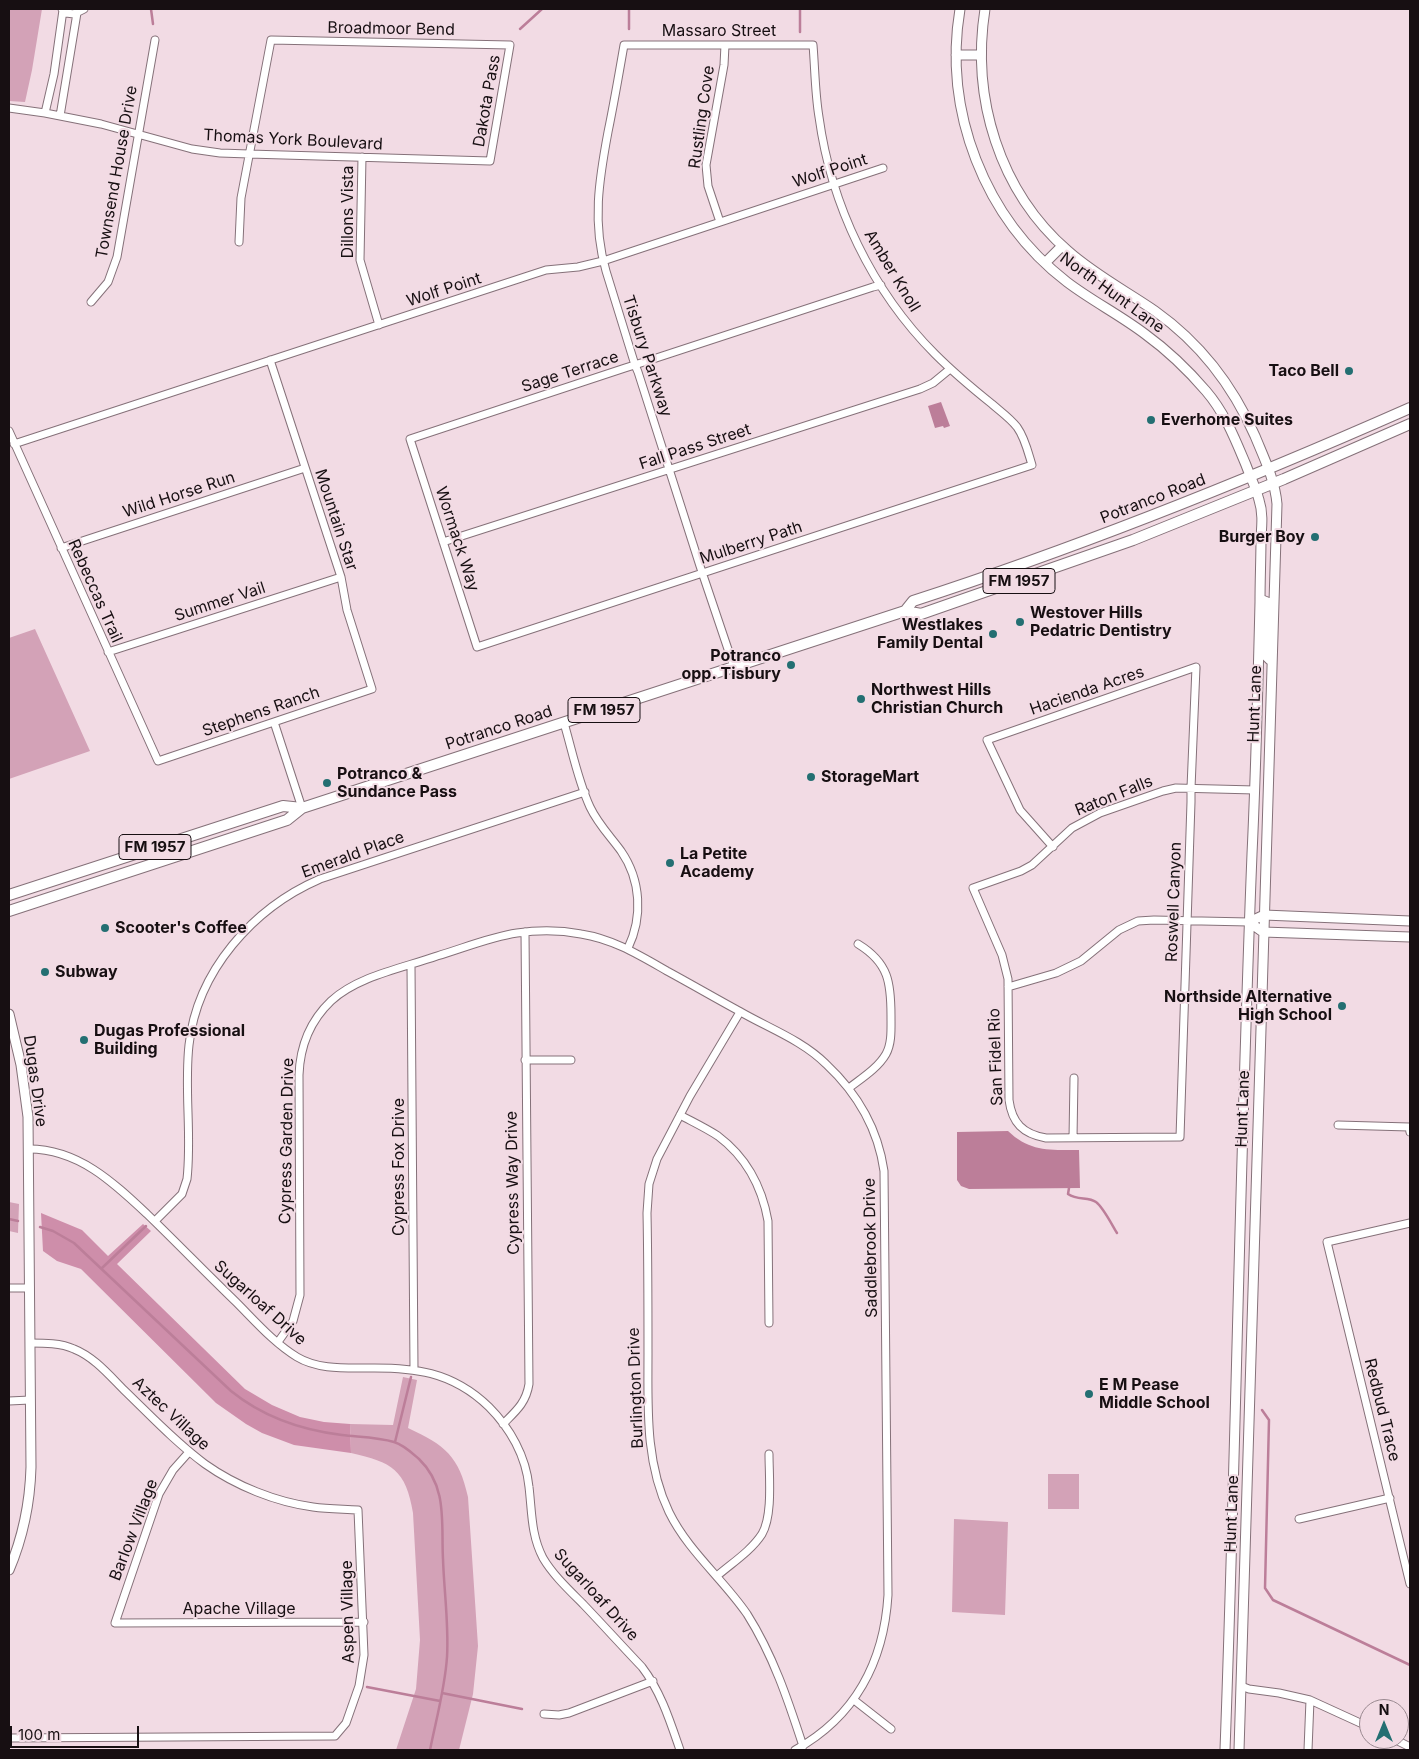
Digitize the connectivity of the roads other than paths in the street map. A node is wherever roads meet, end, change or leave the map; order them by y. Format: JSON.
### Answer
{"nodes":[{"id":1,"x":960,"y":9,"type":"edge"},
{"id":2,"x":985,"y":9,"type":"edge"},
{"id":3,"x":63,"y":10,"type":"edge"},
{"id":4,"x":81,"y":11,"type":"edge"},
{"id":5,"x":155,"y":40,"type":"dead end"},
{"id":6,"x":510,"y":45,"type":"joint"},
{"id":7,"x":624,"y":45,"type":"joint"},
{"id":8,"x":725,"y":45,"type":"junction"},
{"id":9,"x":813,"y":46,"type":"joint"},
{"id":10,"x":956,"y":55,"type":"junction"},
{"id":11,"x":980,"y":55,"type":"junction"},
{"id":12,"x":9,"y":108,"type":"edge"},
{"id":13,"x":45,"y":113,"type":"junction"},
{"id":14,"x":60,"y":116,"type":"junction"},
{"id":15,"x":138,"y":134,"type":"junction"},
{"id":16,"x":249,"y":154,"type":"junction"},
{"id":17,"x":362,"y":157,"type":"junction"},
{"id":18,"x":490,"y":160,"type":"joint"},
{"id":19,"x":883,"y":168,"type":"dead end"},
{"id":20,"x":834,"y":184,"type":"junction"},
{"id":21,"x":720,"y":222,"type":"junction"},
{"id":22,"x":239,"y":242,"type":"dead end"},
{"id":23,"x":1062,"y":246,"type":"junction"},
{"id":24,"x":603,"y":261,"type":"junction"},
{"id":25,"x":1045,"y":263,"type":"junction"},
{"id":26,"x":881,"y":285,"type":"junction"},
{"id":27,"x":91,"y":302,"type":"dead end"},
{"id":28,"x":379,"y":325,"type":"junction"},
{"id":29,"x":270,"y":360,"type":"junction"},
{"id":30,"x":635,"y":365,"type":"junction"},
{"id":31,"x":950,"y":369,"type":"junction"},
{"id":32,"x":1410,"y":408,"type":"edge"},
{"id":33,"x":1410,"y":424,"type":"edge"},
{"id":34,"x":9,"y":432,"type":"edge"},
{"id":35,"x":410,"y":439,"type":"joint"},
{"id":36,"x":14,"y":444,"type":"junction"},
{"id":37,"x":1032,"y":465,"type":"joint"},
{"id":38,"x":305,"y":468,"type":"junction"},
{"id":39,"x":669,"y":469,"type":"junction"},
{"id":40,"x":1268,"y":470,"type":"junction"},
{"id":41,"x":1251,"y":477,"type":"junction"},
{"id":42,"x":1274,"y":483,"type":"junction"},
{"id":43,"x":1256,"y":490,"type":"junction"},
{"id":44,"x":1128,"y":525,"type":"junction"},
{"id":45,"x":1110,"y":532,"type":"junction"},
{"id":46,"x":1132,"y":540,"type":"junction"},
{"id":47,"x":443,"y":542,"type":"junction"},
{"id":48,"x":61,"y":548,"type":"junction"},
{"id":49,"x":1030,"y":561,"type":"junction"},
{"id":50,"x":1049,"y":570,"type":"junction"},
{"id":51,"x":702,"y":573,"type":"junction"},
{"id":52,"x":340,"y":578,"type":"junction"},
{"id":53,"x":1260,"y":599,"type":"junction"},
{"id":54,"x":944,"y":606,"type":"junction"},
{"id":55,"x":905,"y":611,"type":"junction"},
{"id":56,"x":477,"y":647,"type":"joint"},
{"id":57,"x":108,"y":652,"type":"junction"},
{"id":58,"x":1272,"y":662,"type":"junction"},
{"id":59,"x":734,"y":667,"type":"junction"},
{"id":60,"x":1196,"y":667,"type":"joint"},
{"id":61,"x":372,"y":688,"type":"joint"},
{"id":62,"x":274,"y":722,"type":"junction"},
{"id":63,"x":564,"y":723,"type":"junction"},
{"id":64,"x":158,"y":761,"type":"joint"},
{"id":65,"x":1191,"y":788,"type":"junction"},
{"id":66,"x":1255,"y":790,"type":"junction"},
{"id":67,"x":585,"y":792,"type":"junction"},
{"id":68,"x":302,"y":808,"type":"junction"},
{"id":69,"x":1053,"y":847,"type":"junction"},
{"id":70,"x":973,"y":888,"type":"joint"},
{"id":71,"x":9,"y":895,"type":"edge"},
{"id":72,"x":9,"y":911,"type":"edge"},
{"id":73,"x":1264,"y":915,"type":"junction"},
{"id":74,"x":1303,"y":917,"type":"junction"},
{"id":75,"x":1187,"y":921,"type":"junction"},
{"id":76,"x":1410,"y":921,"type":"edge"},
{"id":77,"x":1250,"y":922,"type":"junction"},
{"id":78,"x":525,"y":932,"type":"junction"},
{"id":79,"x":1263,"y":932,"type":"junction"},
{"id":80,"x":1302,"y":933,"type":"junction"},
{"id":81,"x":1410,"y":937,"type":"edge"},
{"id":82,"x":858,"y":944,"type":"dead end"},
{"id":83,"x":628,"y":948,"type":"junction"},
{"id":84,"x":411,"y":965,"type":"junction"},
{"id":85,"x":1008,"y":987,"type":"junction"},
{"id":86,"x":740,"y":1012,"type":"junction"},
{"id":87,"x":9,"y":1014,"type":"edge"},
{"id":88,"x":1245,"y":1058,"type":"junction"},
{"id":89,"x":1259,"y":1059,"type":"junction"},
{"id":90,"x":526,"y":1060,"type":"junction"},
{"id":91,"x":571,"y":1060,"type":"dead end"},
{"id":92,"x":1074,"y":1078,"type":"dead end"},
{"id":93,"x":849,"y":1088,"type":"junction"},
{"id":94,"x":680,"y":1115,"type":"junction"},
{"id":95,"x":1338,"y":1126,"type":"dead end"},
{"id":96,"x":1410,"y":1132,"type":"edge"},
{"id":97,"x":1073,"y":1138,"type":"junction"},
{"id":98,"x":1180,"y":1138,"type":"joint"},
{"id":99,"x":29,"y":1149,"type":"junction"},
{"id":100,"x":154,"y":1221,"type":"junction"},
{"id":101,"x":1410,"y":1223,"type":"edge"},
{"id":102,"x":1239,"y":1266,"type":"junction"},
{"id":103,"x":1253,"y":1267,"type":"junction"},
{"id":104,"x":9,"y":1288,"type":"edge"},
{"id":105,"x":30,"y":1288,"type":"junction"},
{"id":106,"x":769,"y":1323,"type":"dead end"},
{"id":107,"x":278,"y":1342,"type":"junction"},
{"id":108,"x":30,"y":1343,"type":"junction"},
{"id":109,"x":414,"y":1369,"type":"junction"},
{"id":110,"x":30,"y":1400,"type":"junction"},
{"id":111,"x":9,"y":1401,"type":"edge"},
{"id":112,"x":503,"y":1424,"type":"junction"},
{"id":113,"x":189,"y":1452,"type":"junction"},
{"id":114,"x":769,"y":1454,"type":"dead end"},
{"id":115,"x":1235,"y":1474,"type":"junction"},
{"id":116,"x":1248,"y":1474,"type":"junction"},
{"id":117,"x":1390,"y":1498,"type":"junction"},
{"id":118,"x":358,"y":1510,"type":"joint"},
{"id":119,"x":1299,"y":1519,"type":"dead end"},
{"id":120,"x":9,"y":1570,"type":"edge"},
{"id":121,"x":717,"y":1576,"type":"junction"},
{"id":122,"x":1410,"y":1584,"type":"edge"},
{"id":123,"x":364,"y":1622,"type":"junction"},
{"id":124,"x":115,"y":1624,"type":"joint"},
{"id":125,"x":1227,"y":1677,"type":"junction"},
{"id":126,"x":653,"y":1681,"type":"junction"},
{"id":127,"x":1241,"y":1686,"type":"junction"},
{"id":128,"x":854,"y":1700,"type":"junction"},
{"id":129,"x":1310,"y":1700,"type":"junction"},
{"id":130,"x":544,"y":1714,"type":"dead end"},
{"id":131,"x":1359,"y":1722,"type":"edge"},
{"id":132,"x":891,"y":1729,"type":"dead end"},
{"id":133,"x":9,"y":1738,"type":"edge"},
{"id":134,"x":803,"y":1746,"type":"junction"},
{"id":135,"x":680,"y":1750,"type":"edge"},
{"id":136,"x":795,"y":1750,"type":"edge"},
{"id":137,"x":1225,"y":1750,"type":"edge"},
{"id":138,"x":1239,"y":1750,"type":"edge"},
{"id":139,"x":1308,"y":1750,"type":"edge"}],
"edges":[{"from":1,"to":10,"type":"main road","name":"North Hunt Lane"},
{"from":2,"to":11,"type":"main road","name":"North Hunt Lane"},
{"from":3,"to":4,"type":"street"},
{"from":3,"to":13,"type":"street"},
{"from":4,"to":14,"type":"street"},
{"from":5,"to":15,"type":"street","name":"Townsend House Drive"},
{"from":6,"to":16,"type":"street","name":"Broadmoor Bend"},
{"from":6,"to":18,"type":"street","name":"Dakota Pass"},
{"from":7,"to":8,"type":"street","name":"Massaro Street"},
{"from":7,"to":24,"type":"street","name":"Tisbury Parkway"},
{"from":8,"to":9,"type":"street","name":"Massaro Street"},
{"from":8,"to":21,"type":"street","name":"Rustling Cove"},
{"from":9,"to":20,"type":"street","name":"Amber Knoll"},
{"from":10,"to":11,"type":"main road"},
{"from":10,"to":25,"type":"main road","name":"North Hunt Lane"},
{"from":11,"to":23,"type":"main road","name":"North Hunt Lane"},
{"from":12,"to":13,"type":"street","name":"Thomas York Boulevard"},
{"from":13,"to":14,"type":"street","name":"Thomas York Boulevard"},
{"from":14,"to":15,"type":"street","name":"Thomas York Boulevard"},
{"from":15,"to":16,"type":"street","name":"Thomas York Boulevard"},
{"from":15,"to":27,"type":"street","name":"Townsend House Drive"},
{"from":16,"to":17,"type":"street","name":"Thomas York Boulevard"},
{"from":16,"to":22,"type":"street"},
{"from":17,"to":18,"type":"street","name":"Thomas York Boulevard"},
{"from":17,"to":28,"type":"street","name":"Dillons Vista"},
{"from":19,"to":20,"type":"street","name":"Wolf Point"},
{"from":20,"to":21,"type":"street","name":"Wolf Point"},
{"from":20,"to":26,"type":"street","name":"Amber Knoll"},
{"from":21,"to":24,"type":"street","name":"Wolf Point"},
{"from":23,"to":25,"type":"main road"},
{"from":23,"to":40,"type":"main road","name":"North Hunt Lane"},
{"from":24,"to":28,"type":"street","name":"Wolf Point"},
{"from":24,"to":30,"type":"street","name":"Tisbury Parkway"},
{"from":25,"to":41,"type":"main road","name":"North Hunt Lane"},
{"from":26,"to":30,"type":"street","name":"Sage Terrace"},
{"from":26,"to":31,"type":"street","name":"Amber Knoll"},
{"from":28,"to":29,"type":"street","name":"Wolf Point"},
{"from":29,"to":36,"type":"street","name":"Wolf Point"},
{"from":29,"to":38,"type":"street","name":"Mountain Star"},
{"from":30,"to":35,"type":"street","name":"Sage Terrace"},
{"from":30,"to":39,"type":"street","name":"Tisbury Parkway"},
{"from":31,"to":37,"type":"street","name":"Amber Knoll"},
{"from":31,"to":39,"type":"street","name":"Fall Pass Street"},
{"from":32,"to":40,"type":"main road","name":"Potranco Road","number":"FM 1957"},
{"from":33,"to":42,"type":"main road","name":"Potranco Road","number":"FM 1957"},
{"from":34,"to":36,"type":"street","name":"Rebeccas Trail"},
{"from":35,"to":47,"type":"street","name":"Wormack Way"},
{"from":36,"to":48,"type":"street","name":"Rebeccas Trail"},
{"from":37,"to":51,"type":"street","name":"Mulberry Path"},
{"from":38,"to":48,"type":"street","name":"Wild Horse Run"},
{"from":38,"to":52,"type":"street","name":"Mountain Star"},
{"from":39,"to":47,"type":"street","name":"Fall Pass Street"},
{"from":39,"to":51,"type":"street","name":"Tisbury Parkway"},
{"from":40,"to":41,"type":"main road","name":"Potranco Road","number":"FM 1957"},
{"from":40,"to":42,"type":"main road","name":"Hunt Lane"},
{"from":41,"to":43,"type":"main road","name":"Hunt Lane"},
{"from":41,"to":44,"type":"main road","name":"Potranco Road","number":"FM 1957"},
{"from":42,"to":43,"type":"main road","name":"Potranco Road","number":"FM 1957"},
{"from":42,"to":58,"type":"main road","name":"Hunt Lane"},
{"from":43,"to":46,"type":"main road","name":"Potranco Road","number":"FM 1957"},
{"from":43,"to":53,"type":"main road","name":"Hunt Lane"},
{"from":44,"to":45,"type":"main road","name":"Potranco Road","number":"FM 1957"},
{"from":44,"to":46,"type":"main road"},
{"from":45,"to":49,"type":"main road","name":"Potranco Road","number":"FM 1957"},
{"from":45,"to":50,"type":"main road"},
{"from":46,"to":50,"type":"main road","name":"Potranco Road","number":"FM 1957"},
{"from":47,"to":56,"type":"street","name":"Wormack Way"},
{"from":48,"to":57,"type":"street","name":"Rebeccas Trail"},
{"from":49,"to":54,"type":"main road"},
{"from":49,"to":55,"type":"main road","name":"Potranco Road","number":"FM 1957"},
{"from":50,"to":54,"type":"main road","name":"Potranco Road","number":"FM 1957"},
{"from":51,"to":56,"type":"street","name":"Mulberry Path"},
{"from":51,"to":59,"type":"street","name":"Tisbury Parkway"},
{"from":52,"to":57,"type":"street","name":"Summer Vail"},
{"from":52,"to":61,"type":"street","name":"Mountain Star"},
{"from":53,"to":58,"type":"main road"},
{"from":53,"to":66,"type":"main road","name":"Hunt Lane"},
{"from":54,"to":55,"type":"main road","name":"Potranco Road","number":"FM 1957"},
{"from":55,"to":59,"type":"main road","name":"Potranco Road","number":"FM 1957"},
{"from":57,"to":64,"type":"street","name":"Rebeccas Trail"},
{"from":58,"to":73,"type":"main road","name":"Hunt Lane"},
{"from":59,"to":63,"type":"main road","name":"Potranco Road","number":"FM 1957"},
{"from":60,"to":65,"type":"street","name":"Roswell Canyon"},
{"from":60,"to":69,"type":"street","name":"Hacienda Acres"},
{"from":61,"to":62,"type":"street","name":"Stephens Ranch"},
{"from":62,"to":64,"type":"street","name":"Stephens Ranch"},
{"from":62,"to":68,"type":"street"},
{"from":63,"to":67,"type":"street"},
{"from":63,"to":68,"type":"main road","name":"Potranco Road","number":"FM 1957"},
{"from":65,"to":66,"type":"street","name":"Raton Falls"},
{"from":65,"to":69,"type":"street","name":"Raton Falls"},
{"from":65,"to":75,"type":"street","name":"Roswell Canyon"},
{"from":66,"to":77,"type":"main road","name":"Hunt Lane"},
{"from":67,"to":83,"type":"street"},
{"from":67,"to":100,"type":"street","name":"Emerald Place"},
{"from":68,"to":71,"type":"main road","name":"Potranco Road","number":"FM 1957"},
{"from":68,"to":72,"type":"main road","name":"Potranco Road","number":"FM 1957"},
{"from":69,"to":70,"type":"street","name":"Raton Falls"},
{"from":70,"to":85,"type":"street","name":"San Fidel Rio"},
{"from":73,"to":74,"type":"main road"},
{"from":73,"to":77,"type":"main road"},
{"from":73,"to":79,"type":"main road","name":"Hunt Lane"},
{"from":74,"to":76,"type":"main road"},
{"from":74,"to":80,"type":"main road"},
{"from":75,"to":77,"type":"street"},
{"from":75,"to":85,"type":"street"},
{"from":75,"to":98,"type":"street","name":"Roswell Canyon"},
{"from":77,"to":79,"type":"main road"},
{"from":77,"to":88,"type":"main road","name":"Hunt Lane"},
{"from":78,"to":83,"type":"street","name":"Saddlebrook Drive"},
{"from":78,"to":84,"type":"street","name":"Cypress Garden Drive"},
{"from":78,"to":90,"type":"street","name":"Cypress Way Drive"},
{"from":79,"to":80,"type":"main road"},
{"from":79,"to":89,"type":"main road","name":"Hunt Lane"},
{"from":80,"to":81,"type":"main road"},
{"from":82,"to":93,"type":"street"},
{"from":83,"to":86,"type":"street","name":"Saddlebrook Drive"},
{"from":84,"to":107,"type":"street","name":"Cypress Garden Drive"},
{"from":84,"to":109,"type":"street","name":"Cypress Fox Drive"},
{"from":85,"to":97,"type":"street","name":"San Fidel Rio"},
{"from":86,"to":93,"type":"street","name":"Saddlebrook Drive"},
{"from":86,"to":94,"type":"street","name":"Burlington Drive"},
{"from":87,"to":99,"type":"main road","name":"Dugas Drive"},
{"from":88,"to":89,"type":"main road"},
{"from":88,"to":102,"type":"main road","name":"Hunt Lane"},
{"from":89,"to":103,"type":"main road","name":"Hunt Lane"},
{"from":90,"to":91,"type":"street"},
{"from":90,"to":112,"type":"street","name":"Cypress Way Drive"},
{"from":92,"to":97,"type":"street"},
{"from":93,"to":128,"type":"street","name":"Saddlebrook Drive"},
{"from":94,"to":106,"type":"street"},
{"from":94,"to":121,"type":"street","name":"Burlington Drive"},
{"from":95,"to":96,"type":"street"},
{"from":97,"to":98,"type":"street","name":"San Fidel Rio"},
{"from":99,"to":100,"type":"street","name":"Sugarloaf Drive"},
{"from":99,"to":105,"type":"main road","name":"Dugas Drive"},
{"from":100,"to":107,"type":"street","name":"Sugarloaf Drive"},
{"from":101,"to":117,"type":"street","name":"Redbud Trace"},
{"from":102,"to":103,"type":"main road"},
{"from":102,"to":115,"type":"main road","name":"Hunt Lane"},
{"from":103,"to":116,"type":"main road","name":"Hunt Lane"},
{"from":104,"to":105,"type":"street"},
{"from":105,"to":108,"type":"main road","name":"Dugas Drive"},
{"from":107,"to":109,"type":"street","name":"Sugarloaf Drive"},
{"from":108,"to":110,"type":"main road","name":"Dugas Drive"},
{"from":108,"to":113,"type":"street","name":"Aztec Village"},
{"from":109,"to":112,"type":"street","name":"Sugarloaf Drive"},
{"from":110,"to":111,"type":"street"},
{"from":110,"to":120,"type":"main road","name":"Dugas Drive"},
{"from":112,"to":126,"type":"street","name":"Sugarloaf Drive"},
{"from":113,"to":118,"type":"street","name":"Aztec Village"},
{"from":113,"to":124,"type":"street","name":"Barlow Village"},
{"from":114,"to":121,"type":"street"},
{"from":115,"to":116,"type":"main road"},
{"from":115,"to":125,"type":"main road","name":"Hunt Lane"},
{"from":116,"to":127,"type":"main road","name":"Hunt Lane"},
{"from":117,"to":119,"type":"street"},
{"from":117,"to":122,"type":"street","name":"Redbud Trace"},
{"from":118,"to":123,"type":"street","name":"Aspen Village"},
{"from":121,"to":134,"type":"street","name":"Burlington Drive"},
{"from":123,"to":124,"type":"street","name":"Apache Village"},
{"from":123,"to":133,"type":"street","name":"Aspen Village"},
{"from":125,"to":127,"type":"main road"},
{"from":125,"to":137,"type":"main road","name":"Hunt Lane"},
{"from":126,"to":130,"type":"street"},
{"from":126,"to":135,"type":"street","name":"Sugarloaf Drive"},
{"from":127,"to":129,"type":"street"},
{"from":127,"to":138,"type":"main road","name":"Hunt Lane"},
{"from":128,"to":132,"type":"street"},
{"from":128,"to":134,"type":"street","name":"Saddlebrook Drive"},
{"from":129,"to":131,"type":"street"},
{"from":129,"to":139,"type":"street"},
{"from":134,"to":136,"type":"street","name":"Saddlebrook Drive"}]}
